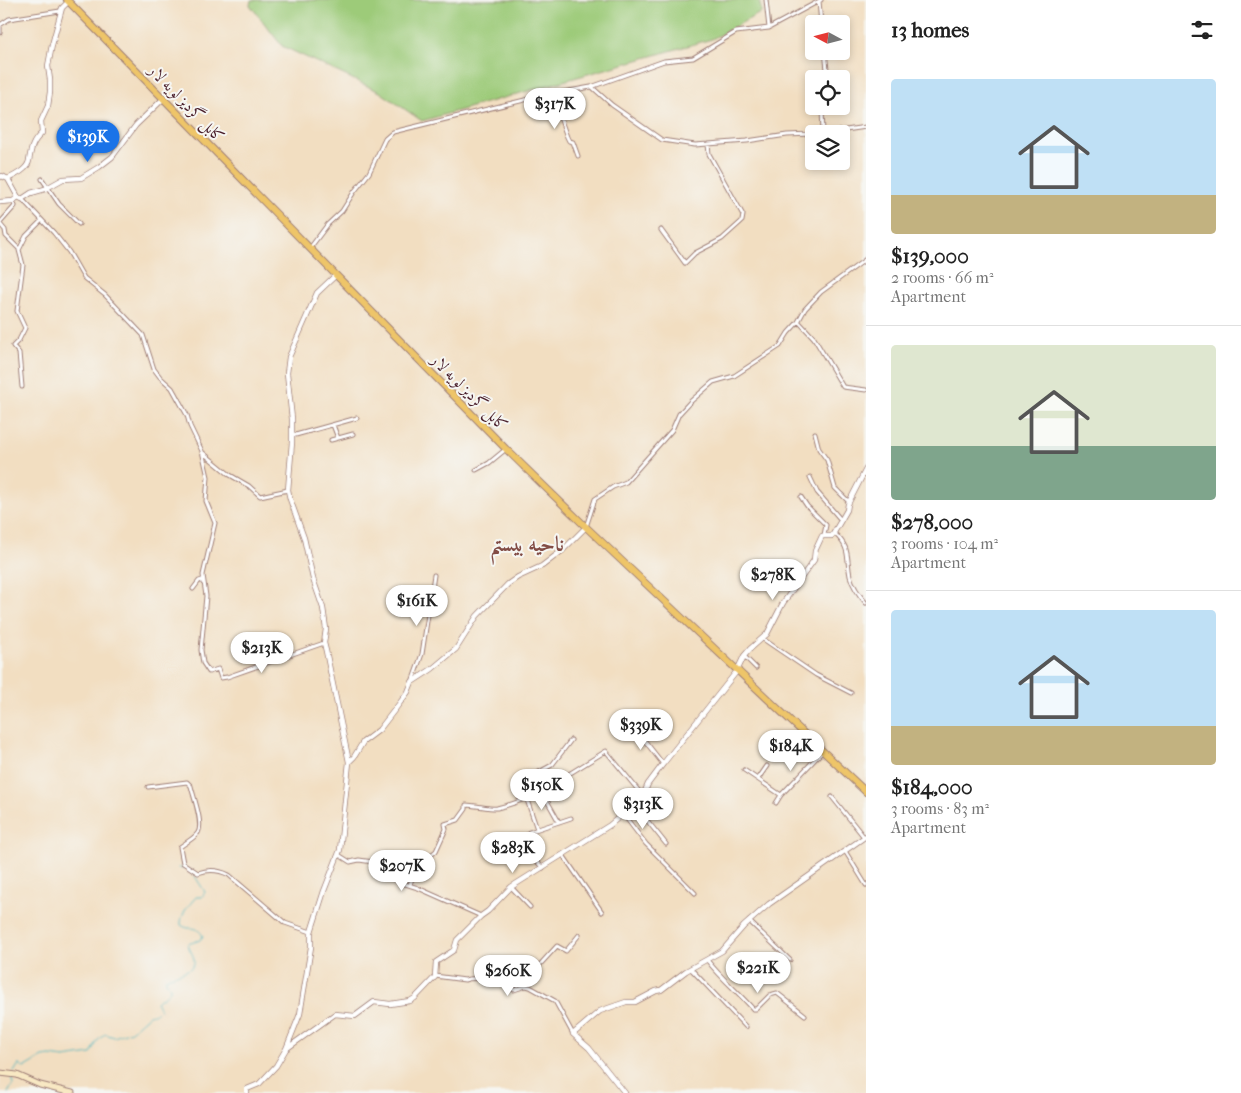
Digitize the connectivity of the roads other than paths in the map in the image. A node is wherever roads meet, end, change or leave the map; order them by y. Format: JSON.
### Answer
{"nodes":[{"id":1,"x":766,"y":0,"type":"edge"},
{"id":2,"x":820,"y":0,"type":"edge"},
{"id":3,"x":67,"y":1,"type":"edge"},
{"id":4,"x":62,"y":8,"type":"junction"},
{"id":5,"x":821,"y":15,"type":"edge"},
{"id":6,"x":769,"y":28,"type":"junction"},
{"id":7,"x":0,"y":33,"type":"edge"},
{"id":8,"x":591,"y":86,"type":"junction"},
{"id":9,"x":552,"y":95,"type":"junction"},
{"id":10,"x":163,"y":99,"type":"junction"},
{"id":11,"x":866,"y":127,"type":"edge"},
{"id":12,"x":850,"y":129,"type":"edge"},
{"id":13,"x":805,"y":134,"type":"edge"},
{"id":14,"x":708,"y":144,"type":"junction"},
{"id":15,"x":578,"y":156,"type":"dead end"},
{"id":16,"x":0,"y":178,"type":"edge"},
{"id":17,"x":8,"y":179,"type":"junction"},
{"id":18,"x":42,"y":179,"type":"dead end"},
{"id":19,"x":48,"y":187,"type":"junction"},
{"id":20,"x":20,"y":198,"type":"junction"},
{"id":21,"x":13,"y":201,"type":"junction"},
{"id":22,"x":0,"y":202,"type":"edge"},
{"id":23,"x":42,"y":220,"type":"junction"},
{"id":24,"x":0,"y":224,"type":"edge"},
{"id":25,"x":79,"y":224,"type":"dead end"},
{"id":26,"x":661,"y":230,"type":"dead end"},
{"id":27,"x":310,"y":248,"type":"junction"},
{"id":28,"x":20,"y":250,"type":"junction"},
{"id":29,"x":866,"y":259,"type":"edge"},
{"id":30,"x":336,"y":275,"type":"junction"},
{"id":31,"x":798,"y":322,"type":"junction"},
{"id":32,"x":22,"y":387,"type":"dead end"},
{"id":33,"x":866,"y":390,"type":"edge"},
{"id":34,"x":357,"y":418,"type":"dead end"},
{"id":35,"x":333,"y":425,"type":"junction"},
{"id":36,"x":815,"y":433,"type":"dead end"},
{"id":37,"x":353,"y":434,"type":"dead end"},
{"id":38,"x":292,"y":436,"type":"junction"},
{"id":39,"x":338,"y":438,"type":"junction"},
{"id":40,"x":331,"y":440,"type":"dead end"},
{"id":41,"x":506,"y":449,"type":"junction"},
{"id":42,"x":202,"y":451,"type":"junction"},
{"id":43,"x":866,"y":469,"type":"edge"},
{"id":44,"x":476,"y":470,"type":"dead end"},
{"id":45,"x":810,"y":476,"type":"dead end"},
{"id":46,"x":288,"y":490,"type":"junction"},
{"id":47,"x":801,"y":498,"type":"dead end"},
{"id":48,"x":849,"y":502,"type":"junction"},
{"id":49,"x":841,"y":520,"type":"junction"},
{"id":50,"x":586,"y":527,"type":"junction"},
{"id":51,"x":834,"y":533,"type":"junction"},
{"id":52,"x":824,"y":535,"type":"junction"},
{"id":53,"x":434,"y":575,"type":"dead end"},
{"id":54,"x":203,"y":585,"type":"junction"},
{"id":55,"x":193,"y":589,"type":"dead end"},
{"id":56,"x":866,"y":603,"type":"edge"},
{"id":57,"x":763,"y":639,"type":"junction"},
{"id":58,"x":324,"y":643,"type":"junction"},
{"id":59,"x":744,"y":656,"type":"junction"},
{"id":60,"x":756,"y":668,"type":"dead end"},
{"id":61,"x":737,"y":671,"type":"junction"},
{"id":62,"x":412,"y":682,"type":"junction"},
{"id":63,"x":851,"y":693,"type":"dead end"},
{"id":64,"x":634,"y":727,"type":"dead end"},
{"id":65,"x":571,"y":740,"type":"dead end"},
{"id":66,"x":822,"y":752,"type":"junction"},
{"id":67,"x":349,"y":762,"type":"junction"},
{"id":68,"x":663,"y":764,"type":"junction"},
{"id":69,"x":767,"y":766,"type":"dead end"},
{"id":70,"x":744,"y":770,"type":"dead end"},
{"id":71,"x":758,"y":779,"type":"junction"},
{"id":72,"x":548,"y":784,"type":"junction"},
{"id":73,"x":148,"y":787,"type":"dead end"},
{"id":74,"x":540,"y":790,"type":"junction"},
{"id":75,"x":866,"y":792,"type":"edge"},
{"id":76,"x":780,"y":795,"type":"junction"},
{"id":77,"x":643,"y":796,"type":"junction"},
{"id":78,"x":832,"y":796,"type":"dead end"},
{"id":79,"x":526,"y":797,"type":"junction"},
{"id":80,"x":776,"y":803,"type":"dead end"},
{"id":81,"x":634,"y":804,"type":"junction"},
{"id":82,"x":623,"y":814,"type":"junction"},
{"id":83,"x":571,"y":818,"type":"dead end"},
{"id":84,"x":560,"y":822,"type":"junction"},
{"id":85,"x":537,"y":829,"type":"junction"},
{"id":86,"x":529,"y":832,"type":"dead end"},
{"id":87,"x":865,"y":837,"type":"edge"},
{"id":88,"x":666,"y":844,"type":"dead end"},
{"id":89,"x":521,"y":846,"type":"dead end"},
{"id":90,"x":845,"y":851,"type":"junction"},
{"id":91,"x":338,"y":854,"type":"junction"},
{"id":92,"x":562,"y":855,"type":"junction"},
{"id":93,"x":543,"y":868,"type":"junction"},
{"id":94,"x":410,"y":884,"type":"junction"},
{"id":95,"x":866,"y":884,"type":"edge"},
{"id":96,"x":511,"y":887,"type":"junction"},
{"id":97,"x":694,"y":893,"type":"dead end"},
{"id":98,"x":530,"y":907,"type":"dead end"},
{"id":99,"x":602,"y":912,"type":"dead end"},
{"id":100,"x":481,"y":916,"type":"junction"},
{"id":101,"x":749,"y":921,"type":"junction"},
{"id":102,"x":311,"y":932,"type":"junction"},
{"id":103,"x":579,"y":935,"type":"dead end"},
{"id":104,"x":708,"y":960,"type":"junction"},
{"id":105,"x":790,"y":960,"type":"dead end"},
{"id":106,"x":692,"y":969,"type":"junction"},
{"id":107,"x":435,"y":976,"type":"junction"},
{"id":108,"x":526,"y":986,"type":"junction"},
{"id":109,"x":805,"y":1015,"type":"dead end"},
{"id":110,"x":746,"y":1027,"type":"dead end"},
{"id":111,"x":573,"y":1034,"type":"junction"},
{"id":112,"x":286,"y":1049,"type":"junction"},
{"id":113,"x":0,"y":1073,"type":"edge"},
{"id":114,"x":72,"y":1093,"type":"edge"},
{"id":115,"x":247,"y":1093,"type":"edge"},
{"id":116,"x":625,"y":1093,"type":"edge"}],
"edges":[{"from":1,"to":6,"type":"street"},
{"from":2,"to":5,"type":"street"},
{"from":2,"to":6,"type":"street"},
{"from":3,"to":4,"type":"street"},
{"from":3,"to":10,"type":"highway","name":"کابل گردیز لویه لار"},
{"from":4,"to":7,"type":"street"},
{"from":4,"to":17,"type":"street"},
{"from":6,"to":8,"type":"street"},
{"from":8,"to":9,"type":"street"},
{"from":8,"to":14,"type":"street"},
{"from":9,"to":15,"type":"street"},
{"from":9,"to":27,"type":"street"},
{"from":10,"to":19,"type":"street"},
{"from":10,"to":27,"type":"highway","name":"کابل گردیز لویه لار"},
{"from":11,"to":12,"type":"street"},
{"from":13,"to":14,"type":"street"},
{"from":14,"to":26,"type":"street"},
{"from":16,"to":17,"type":"street"},
{"from":17,"to":20,"type":"street"},
{"from":18,"to":19,"type":"street"},
{"from":19,"to":20,"type":"street"},
{"from":19,"to":25,"type":"street"},
{"from":20,"to":21,"type":"street"},
{"from":20,"to":23,"type":"street"},
{"from":21,"to":22,"type":"street"},
{"from":21,"to":24,"type":"street"},
{"from":23,"to":28,"type":"street"},
{"from":23,"to":42,"type":"street"},
{"from":24,"to":28,"type":"street"},
{"from":27,"to":30,"type":"highway","name":"کابل گردیز لویه لار"},
{"from":28,"to":32,"type":"street"},
{"from":29,"to":31,"type":"street"},
{"from":30,"to":38,"type":"street"},
{"from":30,"to":41,"type":"highway","name":"کابل گردیز لویه لار"},
{"from":31,"to":33,"type":"street"},
{"from":31,"to":50,"type":"street"},
{"from":34,"to":35,"type":"street"},
{"from":35,"to":38,"type":"street"},
{"from":35,"to":39,"type":"street"},
{"from":36,"to":48,"type":"street"},
{"from":37,"to":39,"type":"street"},
{"from":38,"to":46,"type":"street"},
{"from":39,"to":40,"type":"street"},
{"from":41,"to":44,"type":"street"},
{"from":41,"to":50,"type":"highway","name":"کابل گردیز لویه لار"},
{"from":42,"to":46,"type":"street"},
{"from":42,"to":54,"type":"street"},
{"from":43,"to":48,"type":"street"},
{"from":45,"to":49,"type":"street"},
{"from":46,"to":58,"type":"street"},
{"from":47,"to":52,"type":"street"},
{"from":48,"to":49,"type":"street"},
{"from":49,"to":51,"type":"street"},
{"from":50,"to":61,"type":"highway","name":"کابل گردیز لویه لار"},
{"from":50,"to":62,"type":"street"},
{"from":51,"to":52,"type":"street"},
{"from":51,"to":56,"type":"street"},
{"from":52,"to":57,"type":"street"},
{"from":53,"to":62,"type":"street"},
{"from":54,"to":55,"type":"street"},
{"from":54,"to":58,"type":"street"},
{"from":57,"to":59,"type":"street"},
{"from":57,"to":63,"type":"street"},
{"from":58,"to":67,"type":"street"},
{"from":59,"to":60,"type":"street"},
{"from":59,"to":61,"type":"street"},
{"from":61,"to":66,"type":"highway","name":"کابل گردیز لویه لار"},
{"from":61,"to":68,"type":"street"},
{"from":62,"to":67,"type":"street"},
{"from":64,"to":68,"type":"street"},
{"from":65,"to":72,"type":"street"},
{"from":66,"to":75,"type":"highway","name":"کابل گردیز لویه لار"},
{"from":66,"to":76,"type":"street"},
{"from":67,"to":91,"type":"street"},
{"from":68,"to":77,"type":"street"},
{"from":69,"to":71,"type":"street"},
{"from":70,"to":71,"type":"street"},
{"from":71,"to":76,"type":"street"},
{"from":72,"to":74,"type":"street"},
{"from":72,"to":77,"type":"street"},
{"from":73,"to":102,"type":"street"},
{"from":74,"to":79,"type":"street"},
{"from":74,"to":84,"type":"street"},
{"from":76,"to":80,"type":"street"},
{"from":77,"to":81,"type":"street"},
{"from":78,"to":87,"type":"street"},
{"from":79,"to":85,"type":"street"},
{"from":79,"to":94,"type":"street"},
{"from":81,"to":82,"type":"street"},
{"from":81,"to":88,"type":"street"},
{"from":82,"to":92,"type":"street"},
{"from":82,"to":97,"type":"street"},
{"from":83,"to":84,"type":"street"},
{"from":84,"to":85,"type":"street"},
{"from":85,"to":86,"type":"street"},
{"from":87,"to":90,"type":"street"},
{"from":89,"to":93,"type":"street"},
{"from":90,"to":95,"type":"street"},
{"from":90,"to":101,"type":"street"},
{"from":91,"to":94,"type":"street"},
{"from":91,"to":102,"type":"street"},
{"from":92,"to":93,"type":"street"},
{"from":92,"to":99,"type":"street"},
{"from":93,"to":96,"type":"street"},
{"from":94,"to":100,"type":"street"},
{"from":96,"to":98,"type":"street"},
{"from":96,"to":100,"type":"street"},
{"from":100,"to":107,"type":"street"},
{"from":101,"to":104,"type":"street"},
{"from":101,"to":105,"type":"street"},
{"from":102,"to":112,"type":"street"},
{"from":103,"to":108,"type":"street"},
{"from":104,"to":106,"type":"street"},
{"from":104,"to":109,"type":"street"},
{"from":106,"to":110,"type":"street"},
{"from":106,"to":111,"type":"street"},
{"from":107,"to":108,"type":"street"},
{"from":107,"to":112,"type":"street"},
{"from":108,"to":111,"type":"street"},
{"from":111,"to":116,"type":"street"},
{"from":112,"to":115,"type":"street"},
{"from":113,"to":114,"type":"main road"}]}
